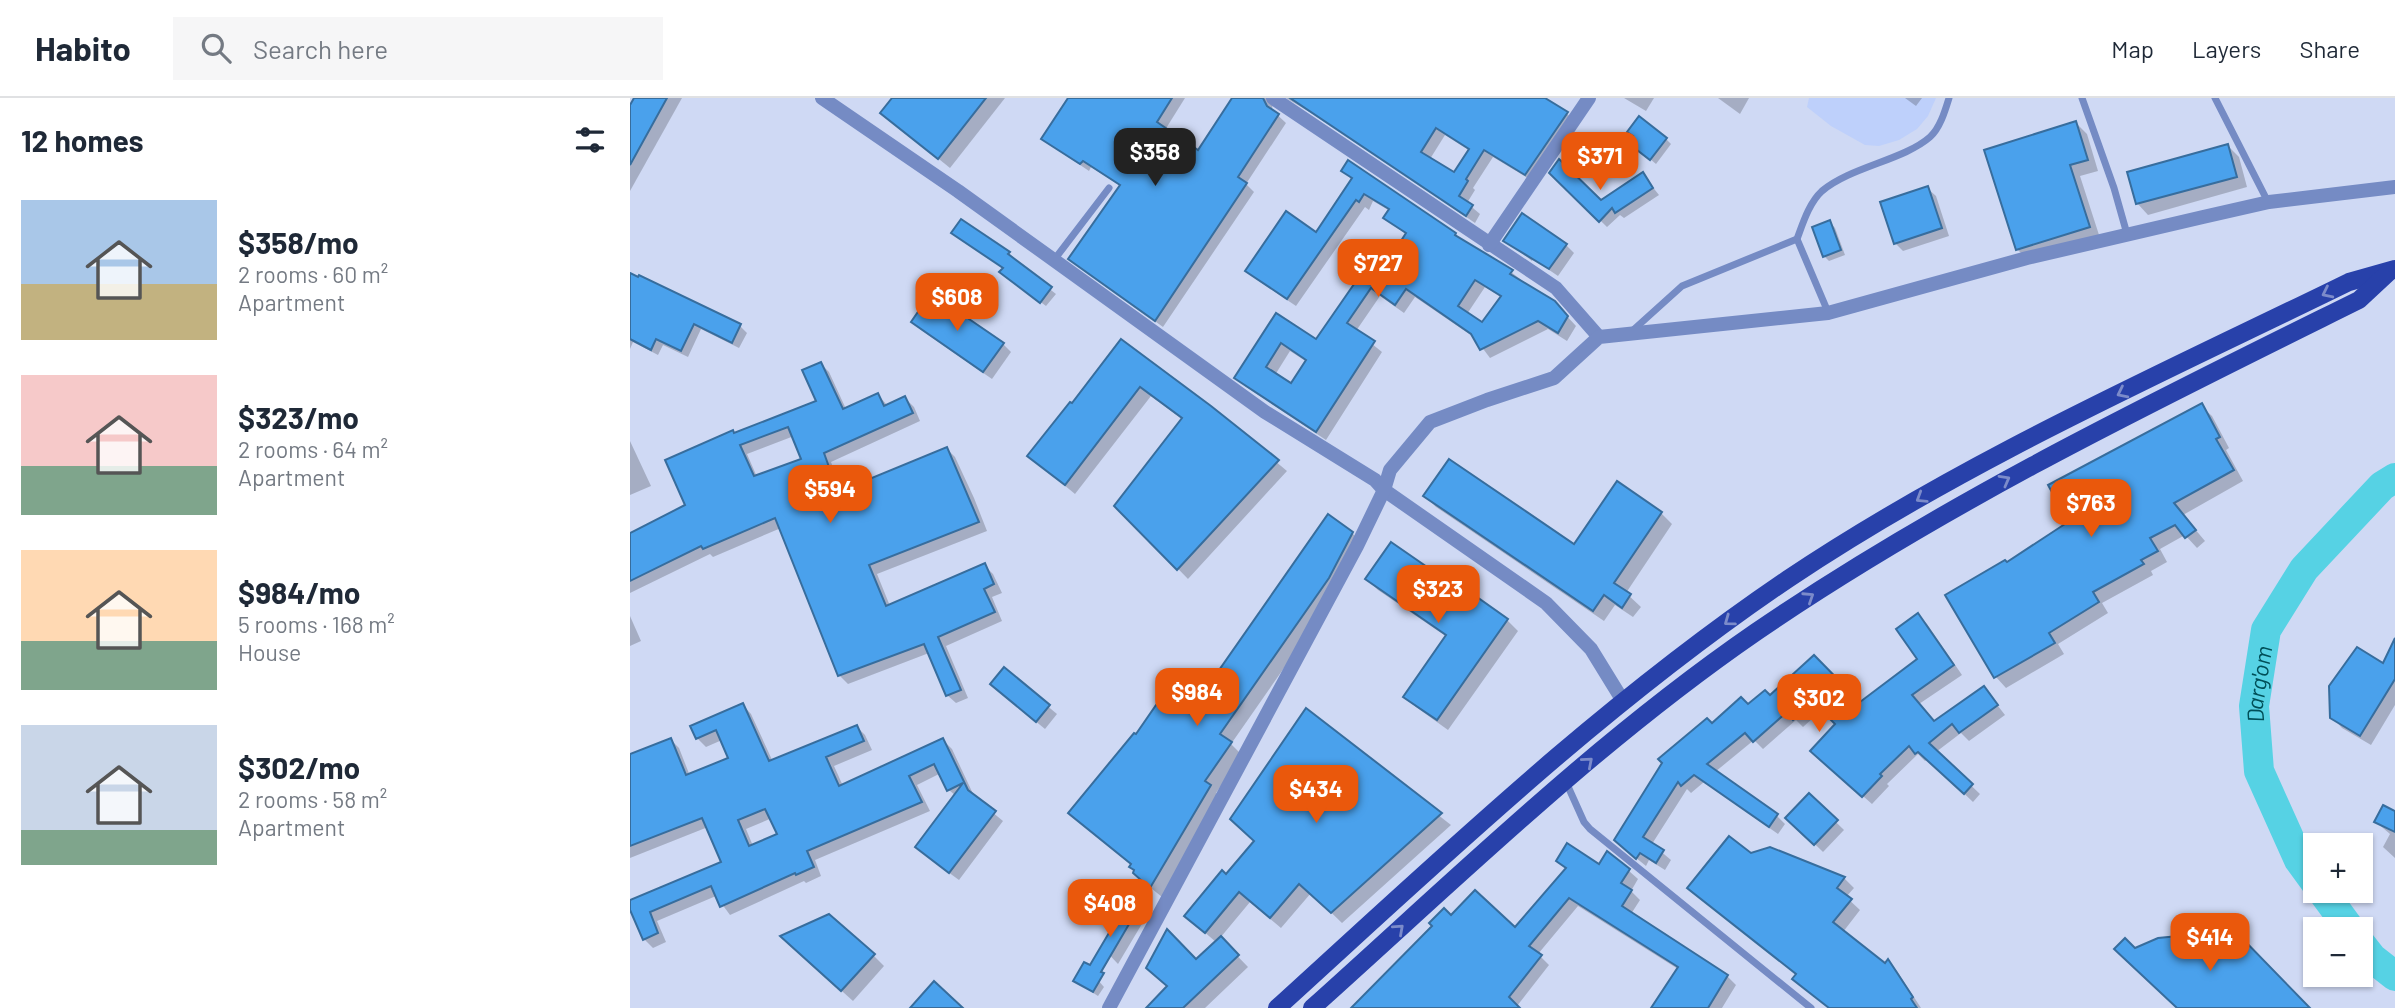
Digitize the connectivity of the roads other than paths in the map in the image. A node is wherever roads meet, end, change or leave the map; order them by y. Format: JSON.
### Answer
{"nodes":[{"id":1,"x":822,"y":98,"type":"edge"},
{"id":2,"x":1273,"y":98,"type":"edge"},
{"id":3,"x":1949,"y":98,"type":"edge"},
{"id":4,"x":2082,"y":98,"type":"edge"},
{"id":5,"x":2215,"y":98,"type":"edge"},
{"id":6,"x":1583,"y":100,"type":"edge"},
{"id":7,"x":2395,"y":187,"type":"edge"},
{"id":8,"x":1109,"y":188,"type":"dead end"},
{"id":9,"x":2269,"y":202,"type":"junction"},
{"id":10,"x":2127,"y":234,"type":"junction"},
{"id":11,"x":1797,"y":239,"type":"junction"},
{"id":12,"x":1489,"y":245,"type":"junction"},
{"id":13,"x":1054,"y":260,"type":"junction"},
{"id":14,"x":2393,"y":270,"type":"edge"},
{"id":15,"x":1828,"y":313,"type":"junction"},
{"id":16,"x":1628,"y":334,"type":"junction"},
{"id":17,"x":1599,"y":337,"type":"junction"},
{"id":18,"x":1384,"y":489,"type":"junction"},
{"id":19,"x":1623,"y":701,"type":"junction"},
{"id":20,"x":1566,"y":781,"type":"junction"},
{"id":21,"x":1348,"y":944,"type":"junction"},
{"id":22,"x":1364,"y":961,"type":"junction"},
{"id":23,"x":1109,"y":1008,"type":"edge"},
{"id":24,"x":1278,"y":1008,"type":"edge"},
{"id":25,"x":1312,"y":1008,"type":"edge"},
{"id":26,"x":1811,"y":1008,"type":"edge"}],
"edges":[{"from":1,"to":13,"type":"street"},
{"from":2,"to":12,"type":"street"},
{"from":3,"to":11,"type":"lane"},
{"from":4,"to":10,"type":"lane"},
{"from":5,"to":9,"type":"lane"},
{"from":6,"to":12,"type":"street"},
{"from":7,"to":9,"type":"street"},
{"from":8,"to":13,"type":"lane"},
{"from":9,"to":10,"type":"street"},
{"from":10,"to":15,"type":"street"},
{"from":11,"to":15,"type":"lane"},
{"from":11,"to":16,"type":"lane"},
{"from":12,"to":17,"type":"street"},
{"from":13,"to":18,"type":"street"},
{"from":14,"to":19,"type":"main road","one_way":true},
{"from":20,"to":14,"type":"main road","one_way":true},
{"from":15,"to":16,"type":"street"},
{"from":16,"to":17,"type":"street"},
{"from":17,"to":18,"type":"street"},
{"from":18,"to":19,"type":"street"},
{"from":18,"to":23,"type":"street"},
{"from":19,"to":21,"type":"main road"},
{"from":22,"to":20,"type":"main road","one_way":true},
{"from":20,"to":26,"type":"lane"},
{"from":21,"to":22,"type":"main road"},
{"from":21,"to":24,"type":"main road"},
{"from":22,"to":25,"type":"main road"}]}
